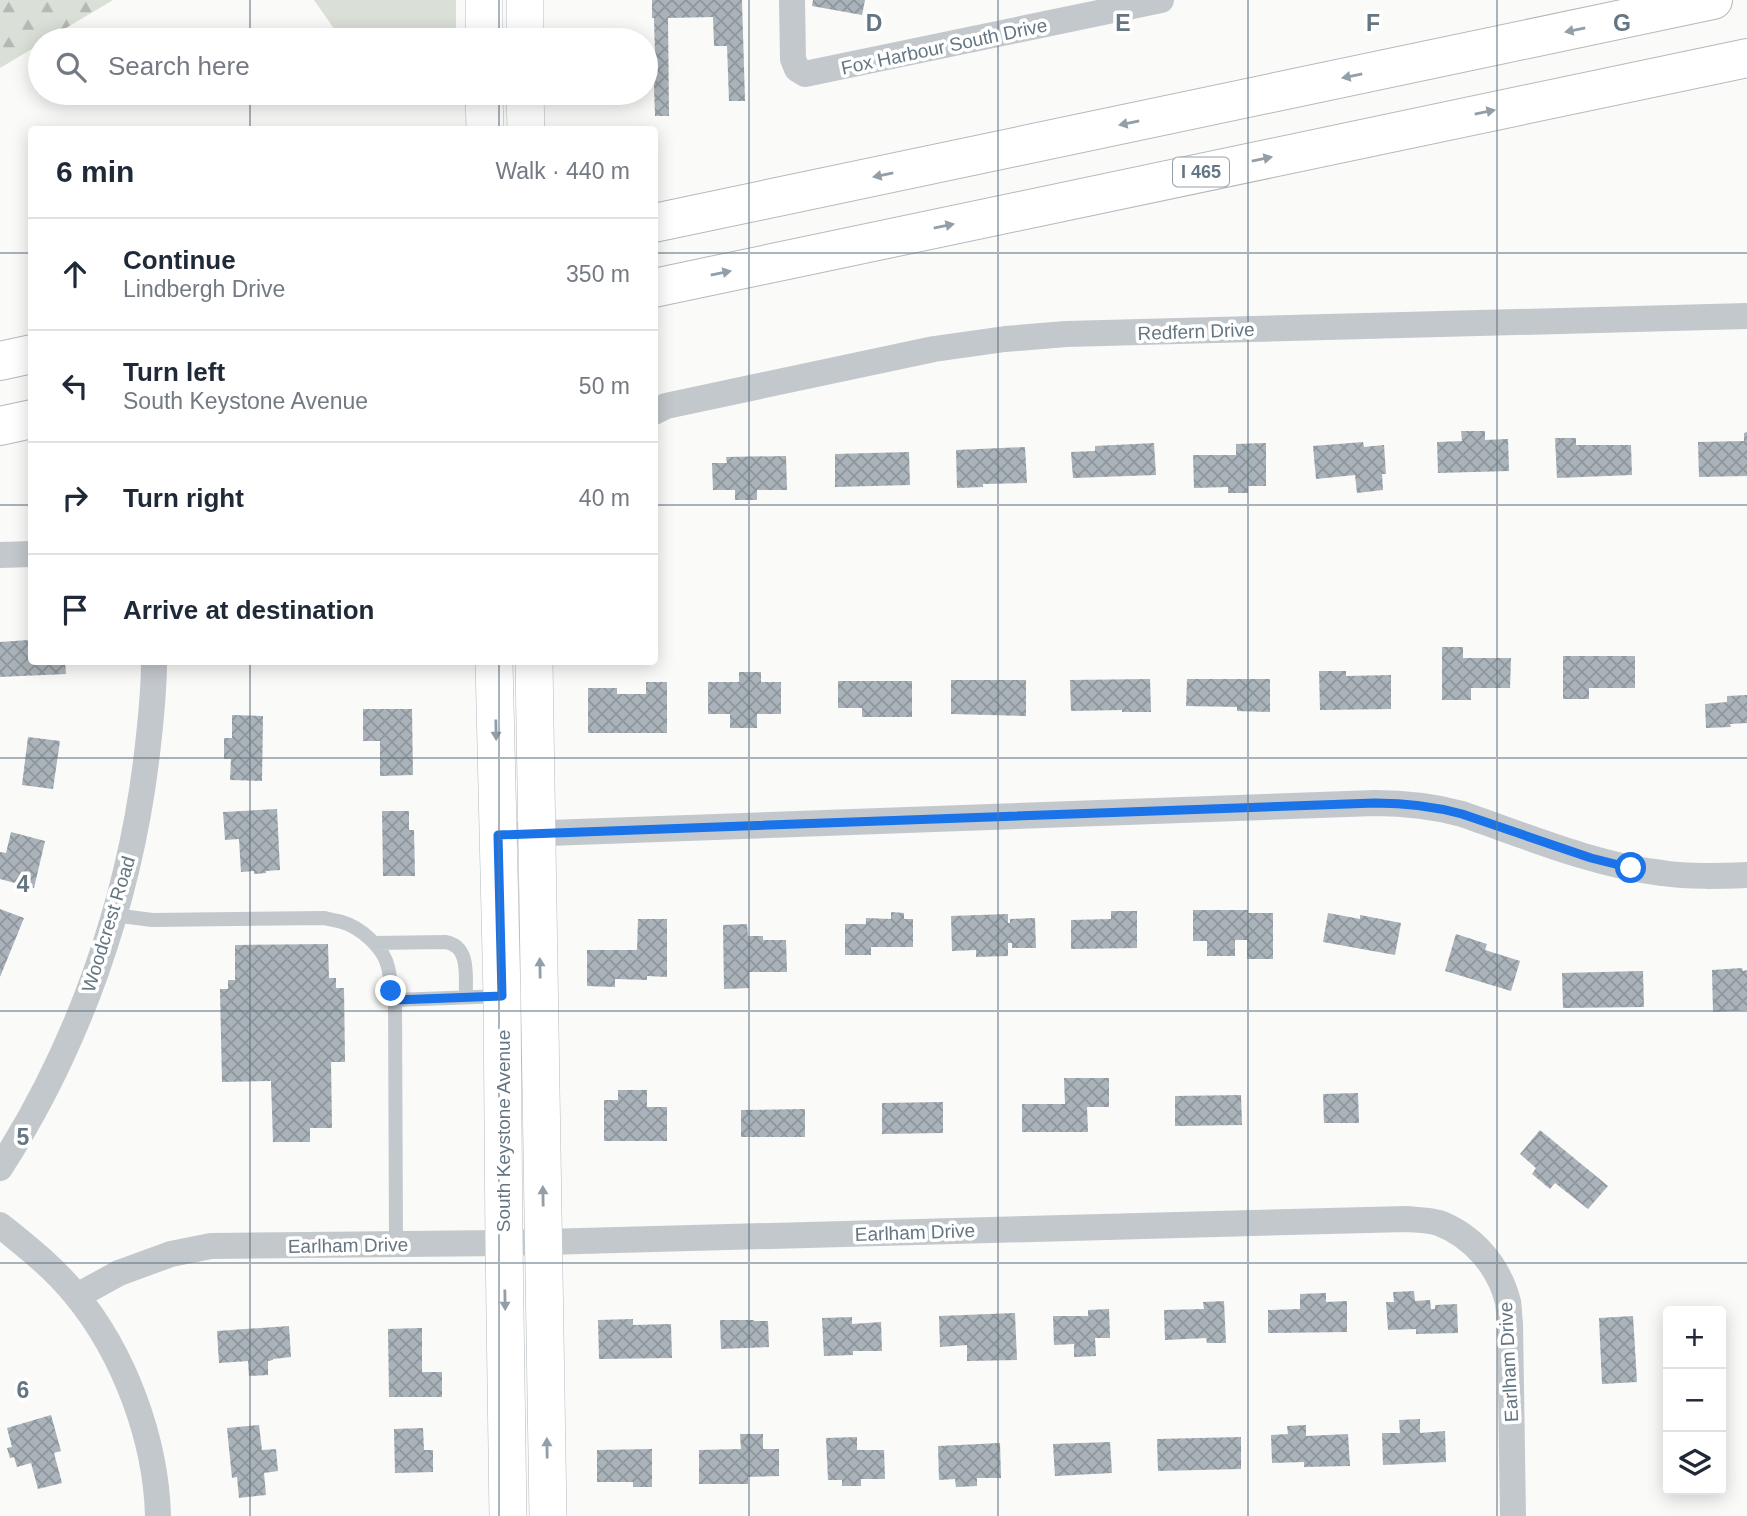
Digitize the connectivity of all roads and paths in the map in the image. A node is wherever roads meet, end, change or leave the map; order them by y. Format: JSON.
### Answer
{"nodes":[{"id":1,"x":484,"y":0,"type":"edge"},
{"id":2,"x":525,"y":0,"type":"edge"},
{"id":3,"x":792,"y":0,"type":"edge"},
{"id":4,"x":1161,"y":0,"type":"edge"},
{"id":5,"x":1713,"y":0,"type":"edge"},
{"id":6,"x":484,"y":28,"type":"edge"},
{"id":7,"x":525,"y":28,"type":"edge"},
{"id":8,"x":1747,"y":58,"type":"edge"},
{"id":9,"x":484,"y":105,"type":"edge"},
{"id":10,"x":525,"y":105,"type":"edge"},
{"id":11,"x":485,"y":126,"type":"edge"},
{"id":12,"x":526,"y":126,"type":"edge"},
{"id":13,"x":658,"y":222,"type":"edge"},
{"id":14,"x":658,"y":287,"type":"edge"},
{"id":15,"x":1747,"y":316,"type":"edge"},
{"id":16,"x":28,"y":355,"type":"edge"},
{"id":17,"x":0,"y":361,"type":"edge"},
{"id":18,"x":658,"y":410,"type":"edge"},
{"id":19,"x":28,"y":420,"type":"edge"},
{"id":20,"x":0,"y":426,"type":"edge"},
{"id":21,"x":28,"y":554,"type":"edge"},
{"id":22,"x":0,"y":555,"type":"edge"},
{"id":23,"x":154,"y":665,"type":"edge"},
{"id":24,"x":494,"y":665,"type":"edge"},
{"id":25,"x":534,"y":665,"type":"edge"},
{"id":26,"x":538,"y":834,"type":"junction"},
{"id":27,"x":498,"y":835,"type":"junction"},
{"id":28,"x":1747,"y":875,"type":"edge"},
{"id":29,"x":114,"y":915,"type":"junction"},
{"id":30,"x":374,"y":943,"type":"junction"},
{"id":31,"x":502,"y":996,"type":"junction"},
{"id":32,"x":466,"y":997,"type":"junction"},
{"id":33,"x":395,"y":1000,"type":"junction"},
{"id":34,"x":0,"y":1168,"type":"edge"},
{"id":35,"x":0,"y":1224,"type":"edge"},
{"id":36,"x":544,"y":1242,"type":"junction"},
{"id":37,"x":504,"y":1243,"type":"junction"},
{"id":38,"x":396,"y":1244,"type":"junction"},
{"id":39,"x":77,"y":1296,"type":"junction"},
{"id":40,"x":158,"y":1516,"type":"edge"},
{"id":41,"x":509,"y":1516,"type":"edge"},
{"id":42,"x":548,"y":1516,"type":"edge"},
{"id":43,"x":1513,"y":1516,"type":"edge"}],
"edges":[{"from":1,"to":6,"type":"main road"},
{"from":2,"to":7,"type":"main road"},
{"from":3,"to":4,"type":"street","name":"Fox Harbour South Drive"},
{"from":5,"to":13,"type":"highway","one_way":true},
{"from":14,"to":8,"type":"highway","number":"I 465","one_way":true},
{"from":9,"to":11,"type":"main road"},
{"from":10,"to":12,"type":"main road"},
{"from":15,"to":18,"type":"street","name":"Redfern Drive"},
{"from":16,"to":17,"type":"highway"},
{"from":19,"to":20,"type":"highway"},
{"from":21,"to":22,"type":"street"},
{"from":23,"to":29,"type":"street","name":"Woodcrest Road"},
{"from":24,"to":27,"type":"main road","name":"South Keystone Avenue","one_way":true},
{"from":25,"to":26,"type":"main road","name":"South Keystone Avenue"},
{"from":26,"to":27,"type":"street"},
{"from":26,"to":28,"type":"street"},
{"from":36,"to":26,"type":"main road","name":"South Keystone Avenue","one_way":true},
{"from":27,"to":31,"type":"main road","name":"South Keystone Avenue"},
{"from":29,"to":30,"type":"lane"},
{"from":29,"to":34,"type":"street","name":"Woodcrest Road"},
{"from":30,"to":32,"type":"lane"},
{"from":30,"to":33,"type":"lane"},
{"from":31,"to":32,"type":"lane"},
{"from":31,"to":37,"type":"main road","name":"South Keystone Avenue"},
{"from":32,"to":33,"type":"lane"},
{"from":33,"to":38,"type":"lane"},
{"from":35,"to":39,"type":"street"},
{"from":36,"to":37,"type":"street","name":"Earlham Drive"},
{"from":42,"to":36,"type":"main road","name":"South Keystone Avenue","one_way":true},
{"from":36,"to":43,"type":"street","name":"Earlham Drive"},
{"from":37,"to":38,"type":"street","name":"Earlham Drive"},
{"from":37,"to":41,"type":"main road","name":"South Keystone Avenue","one_way":true},
{"from":38,"to":39,"type":"street","name":"Earlham Drive"},
{"from":39,"to":40,"type":"street"}]}
